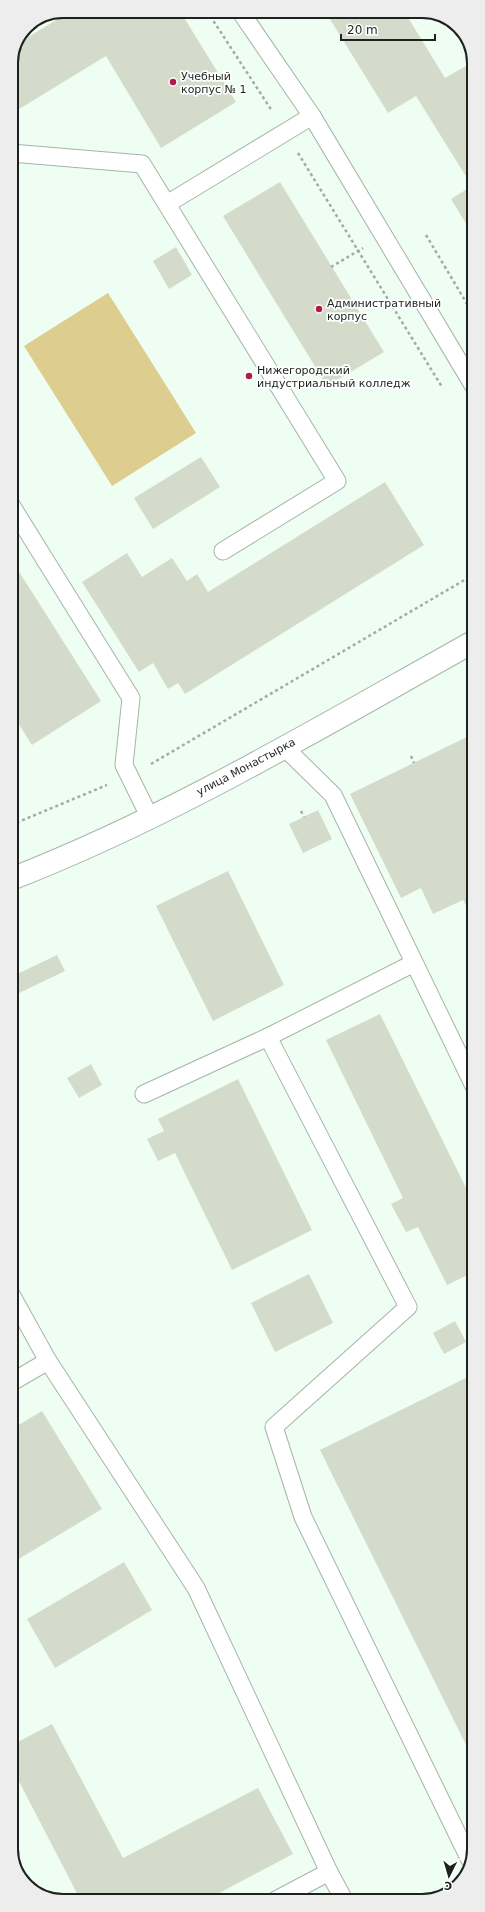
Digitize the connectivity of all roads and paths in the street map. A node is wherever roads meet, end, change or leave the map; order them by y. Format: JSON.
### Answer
{"nodes":[{"id":1,"x":212,"y":18,"type":"edge"},
{"id":2,"x":245,"y":18,"type":"edge"},
{"id":3,"x":312,"y":116,"type":"junction"},
{"id":4,"x":286,"y":132,"type":"junction"},
{"id":5,"x":18,"y":154,"type":"edge"},
{"id":6,"x":167,"y":204,"type":"junction"},
{"id":7,"x":426,"y":236,"type":"dead end"},
{"id":8,"x":369,"y":244,"type":"dead end"},
{"id":9,"x":358,"y":250,"type":"junction"},
{"id":10,"x":332,"y":267,"type":"dead end"},
{"id":11,"x":467,"y":304,"type":"edge"},
{"id":12,"x":467,"y":375,"type":"edge"},
{"id":13,"x":442,"y":387,"type":"dead end"},
{"id":14,"x":18,"y":516,"type":"edge"},
{"id":15,"x":223,"y":551,"type":"dead end"},
{"id":16,"x":467,"y":579,"type":"edge"},
{"id":17,"x":467,"y":645,"type":"edge"},
{"id":18,"x":284,"y":747,"type":"junction"},
{"id":19,"x":411,"y":756,"type":"dead end"},
{"id":20,"x":414,"y":763,"type":"dead end"},
{"id":21,"x":129,"y":776,"type":"junction"},
{"id":22,"x":300,"y":811,"type":"dead end"},
{"id":23,"x":304,"y":817,"type":"dead end"},
{"id":24,"x":150,"y":818,"type":"junction"},
{"id":25,"x":18,"y":822,"type":"edge"},
{"id":26,"x":18,"y":876,"type":"edge"},
{"id":27,"x":414,"y":963,"type":"junction"},
{"id":28,"x":268,"y":1037,"type":"junction"},
{"id":29,"x":467,"y":1072,"type":"edge"},
{"id":30,"x":144,"y":1094,"type":"dead end"},
{"id":31,"x":18,"y":1307,"type":"edge"},
{"id":32,"x":48,"y":1361,"type":"junction"},
{"id":33,"x":18,"y":1378,"type":"edge"},
{"id":34,"x":467,"y":1854,"type":"edge"},
{"id":35,"x":329,"y":1872,"type":"junction"},
{"id":36,"x":287,"y":1894,"type":"edge"},
{"id":37,"x":341,"y":1894,"type":"edge"}],
"edges":[{"from":1,"to":4,"type":"path"},
{"from":2,"to":3,"type":"lane"},
{"from":3,"to":4,"type":"lane"},
{"from":3,"to":12,"type":"lane"},
{"from":4,"to":6,"type":"lane"},
{"from":4,"to":9,"type":"path"},
{"from":5,"to":6,"type":"lane"},
{"from":6,"to":15,"type":"lane"},
{"from":7,"to":11,"type":"path"},
{"from":8,"to":9,"type":"path"},
{"from":9,"to":10,"type":"path"},
{"from":9,"to":13,"type":"path"},
{"from":14,"to":21,"type":"lane"},
{"from":16,"to":21,"type":"path"},
{"from":17,"to":18,"type":"street","name":"улица Монастырка"},
{"from":18,"to":24,"type":"street","name":"улица Монастырка"},
{"from":18,"to":27,"type":"lane"},
{"from":19,"to":20,"type":"path"},
{"from":21,"to":24,"type":"lane"},
{"from":21,"to":25,"type":"path"},
{"from":22,"to":23,"type":"path"},
{"from":24,"to":26,"type":"street","name":"улица Монастырка"},
{"from":27,"to":28,"type":"lane"},
{"from":27,"to":29,"type":"lane"},
{"from":28,"to":30,"type":"lane"},
{"from":28,"to":34,"type":"lane"},
{"from":31,"to":32,"type":"lane"},
{"from":32,"to":33,"type":"lane"},
{"from":32,"to":35,"type":"lane"},
{"from":35,"to":36,"type":"lane"},
{"from":35,"to":37,"type":"lane"}]}
